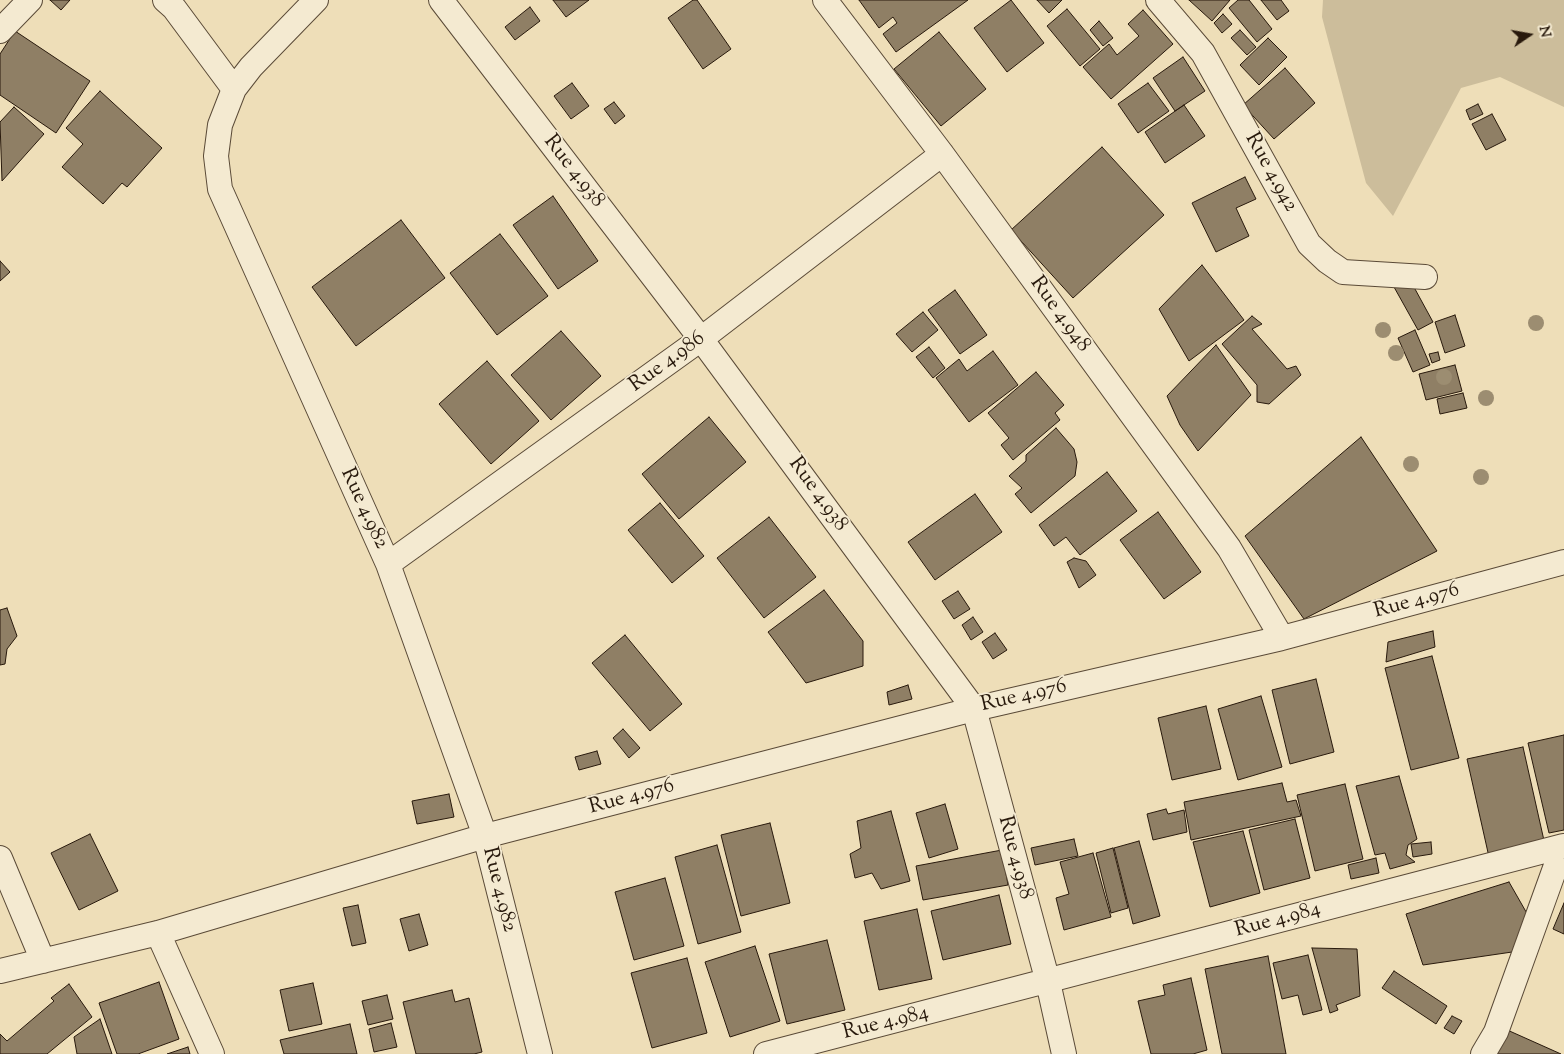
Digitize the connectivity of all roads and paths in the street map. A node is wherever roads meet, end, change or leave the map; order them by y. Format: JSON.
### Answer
{"nodes":[{"id":1,"x":30,"y":0,"type":"edge"},
{"id":2,"x":165,"y":0,"type":"edge"},
{"id":3,"x":316,"y":0,"type":"edge"},
{"id":4,"x":441,"y":0,"type":"edge"},
{"id":5,"x":825,"y":0,"type":"edge"},
{"id":6,"x":1158,"y":0,"type":"edge"},
{"id":7,"x":0,"y":31,"type":"edge"},
{"id":8,"x":234,"y":89,"type":"junction"},
{"id":9,"x":942,"y":154,"type":"junction"},
{"id":10,"x":1425,"y":277,"type":"dead end"},
{"id":11,"x":701,"y":339,"type":"junction"},
{"id":12,"x":1564,"y":562,"type":"edge"},
{"id":13,"x":388,"y":564,"type":"junction"},
{"id":14,"x":1282,"y":638,"type":"junction"},
{"id":15,"x":974,"y":709,"type":"junction"},
{"id":16,"x":485,"y":836,"type":"junction"},
{"id":17,"x":1564,"y":846,"type":"edge"},
{"id":18,"x":0,"y":858,"type":"edge"},
{"id":19,"x":158,"y":934,"type":"junction"},
{"id":20,"x":43,"y":961,"type":"junction"},
{"id":21,"x":0,"y":971,"type":"edge"},
{"id":22,"x":1048,"y":982,"type":"junction"},
{"id":23,"x":772,"y":1053,"type":"edge"},
{"id":24,"x":212,"y":1054,"type":"edge"},
{"id":25,"x":540,"y":1054,"type":"edge"},
{"id":26,"x":1064,"y":1054,"type":"edge"},
{"id":27,"x":1483,"y":1054,"type":"edge"}],
"edges":[{"from":1,"to":7,"type":"street"},
{"from":2,"to":8,"type":"street"},
{"from":3,"to":8,"type":"street","name":"Rue 4.982"},
{"from":4,"to":11,"type":"street","name":"Rue 4.938"},
{"from":5,"to":9,"type":"street","name":"Rue 4.948"},
{"from":6,"to":10,"type":"street","name":"Rue 4.942"},
{"from":8,"to":13,"type":"street","name":"Rue 4.982"},
{"from":9,"to":11,"type":"street","name":"Rue 4.986"},
{"from":9,"to":14,"type":"street","name":"Rue 4.948"},
{"from":11,"to":13,"type":"street","name":"Rue 4.986"},
{"from":11,"to":15,"type":"street","name":"Rue 4.938"},
{"from":12,"to":14,"type":"street","name":"Rue 4.976"},
{"from":13,"to":16,"type":"street","name":"Rue 4.982"},
{"from":14,"to":15,"type":"street","name":"Rue 4.976"},
{"from":15,"to":16,"type":"street","name":"Rue 4.976"},
{"from":15,"to":22,"type":"street","name":"Rue 4.938"},
{"from":16,"to":19,"type":"street","name":"Rue 4.976"},
{"from":16,"to":25,"type":"street","name":"Rue 4.982"},
{"from":17,"to":22,"type":"street","name":"Rue 4.984"},
{"from":17,"to":27,"type":"street","name":"Rue 4.984"},
{"from":18,"to":20,"type":"street"},
{"from":19,"to":20,"type":"street","name":"Rue 4.976"},
{"from":19,"to":24,"type":"street"},
{"from":20,"to":21,"type":"street","name":"Rue 4.976"},
{"from":22,"to":23,"type":"street","name":"Rue 4.984"},
{"from":22,"to":26,"type":"street","name":"Rue 4.938"}]}
